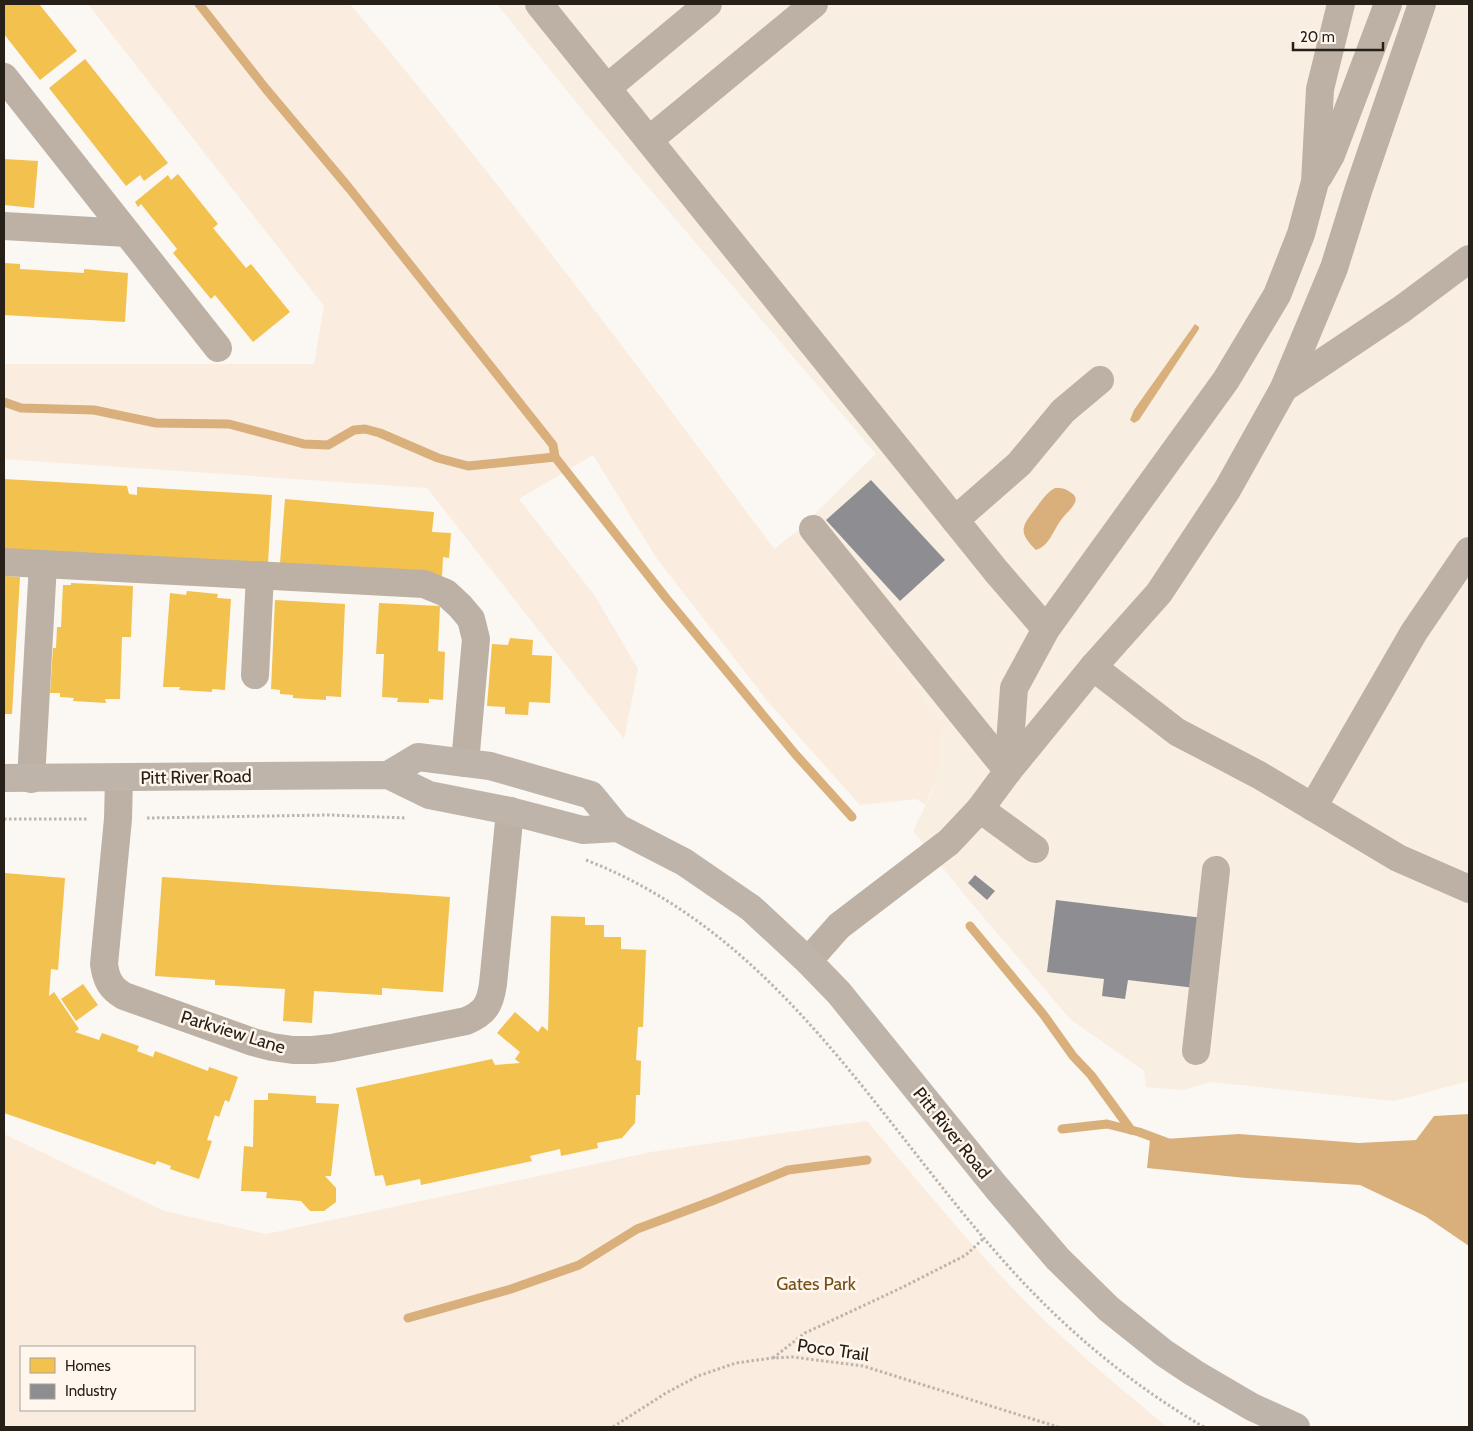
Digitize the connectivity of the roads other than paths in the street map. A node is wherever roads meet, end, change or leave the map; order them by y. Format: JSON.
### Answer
{"nodes":[{"id":1,"x":539,"y":4,"type":"edge"},
{"id":2,"x":708,"y":4,"type":"edge"},
{"id":3,"x":814,"y":4,"type":"edge"},
{"id":4,"x":1341,"y":4,"type":"edge"},
{"id":5,"x":1388,"y":4,"type":"edge"},
{"id":6,"x":1422,"y":4,"type":"edge"},
{"id":7,"x":4,"y":77,"type":"edge"},
{"id":8,"x":607,"y":88,"type":"junction"},
{"id":9,"x":649,"y":140,"type":"junction"},
{"id":10,"x":1315,"y":182,"type":"junction"},
{"id":11,"x":4,"y":226,"type":"edge"},
{"id":12,"x":127,"y":233,"type":"junction"},
{"id":13,"x":1469,"y":259,"type":"edge"},
{"id":14,"x":218,"y":348,"type":"dead end"},
{"id":15,"x":1100,"y":380,"type":"dead end"},
{"id":16,"x":1284,"y":388,"type":"junction"},
{"id":17,"x":955,"y":520,"type":"junction"},
{"id":18,"x":813,"y":529,"type":"dead end"},
{"id":19,"x":1469,"y":551,"type":"edge"},
{"id":20,"x":4,"y":562,"type":"edge"},
{"id":21,"x":43,"y":564,"type":"junction"},
{"id":22,"x":260,"y":576,"type":"junction"},
{"id":23,"x":1046,"y":629,"type":"junction"},
{"id":24,"x":1093,"y":667,"type":"junction"},
{"id":25,"x":255,"y":675,"type":"dead end"},
{"id":26,"x":465,"y":763,"type":"junction"},
{"id":27,"x":1008,"y":771,"type":"junction"},
{"id":28,"x":388,"y":775,"type":"junction"},
{"id":29,"x":4,"y":778,"type":"edge"},
{"id":30,"x":31,"y":778,"type":"junction"},
{"id":31,"x":119,"y":778,"type":"junction"},
{"id":32,"x":1313,"y":807,"type":"junction"},
{"id":33,"x":980,"y":809,"type":"junction"},
{"id":34,"x":510,"y":811,"type":"junction"},
{"id":35,"x":618,"y":828,"type":"junction"},
{"id":36,"x":1035,"y":849,"type":"dead end"},
{"id":37,"x":1216,"y":870,"type":"dead end"},
{"id":38,"x":1469,"y":889,"type":"edge"},
{"id":39,"x":808,"y":961,"type":"junction"},
{"id":40,"x":1196,"y":1051,"type":"dead end"},
{"id":41,"x":1296,"y":1427,"type":"edge"}],
"edges":[{"from":1,"to":8,"type":"lane"},
{"from":2,"to":8,"type":"lane"},
{"from":3,"to":9,"type":"lane"},
{"from":4,"to":10,"type":"lane"},
{"from":5,"to":10,"type":"lane"},
{"from":6,"to":16,"type":"lane"},
{"from":7,"to":12,"type":"lane"},
{"from":8,"to":9,"type":"lane"},
{"from":9,"to":17,"type":"lane"},
{"from":10,"to":23,"type":"lane"},
{"from":11,"to":12,"type":"lane"},
{"from":12,"to":14,"type":"lane"},
{"from":13,"to":16,"type":"lane"},
{"from":15,"to":17,"type":"lane"},
{"from":16,"to":24,"type":"lane"},
{"from":17,"to":23,"type":"lane"},
{"from":18,"to":27,"type":"lane"},
{"from":19,"to":32,"type":"lane"},
{"from":20,"to":21,"type":"lane"},
{"from":21,"to":22,"type":"lane"},
{"from":21,"to":30,"type":"lane"},
{"from":22,"to":25,"type":"lane"},
{"from":22,"to":26,"type":"lane"},
{"from":23,"to":27,"type":"lane"},
{"from":24,"to":27,"type":"lane"},
{"from":24,"to":32,"type":"lane"},
{"from":26,"to":28,"type":"main road","name":"Pitt River Road"},
{"from":26,"to":35,"type":"main road","name":"Pitt River Road"},
{"from":27,"to":33,"type":"lane"},
{"from":28,"to":31,"type":"main road","name":"Pitt River Road"},
{"from":28,"to":34,"type":"main road","name":"Pitt River Road"},
{"from":29,"to":30,"type":"main road","name":"Pitt River Road"},
{"from":30,"to":31,"type":"main road","name":"Pitt River Road"},
{"from":31,"to":34,"type":"lane","name":"Parkview Lane"},
{"from":32,"to":38,"type":"lane"},
{"from":33,"to":36,"type":"lane"},
{"from":33,"to":39,"type":"lane"},
{"from":34,"to":35,"type":"main road","name":"Pitt River Road"},
{"from":35,"to":39,"type":"main road","name":"Pitt River Road"},
{"from":37,"to":40,"type":"lane"},
{"from":39,"to":41,"type":"main road","name":"Pitt River Road"}]}
